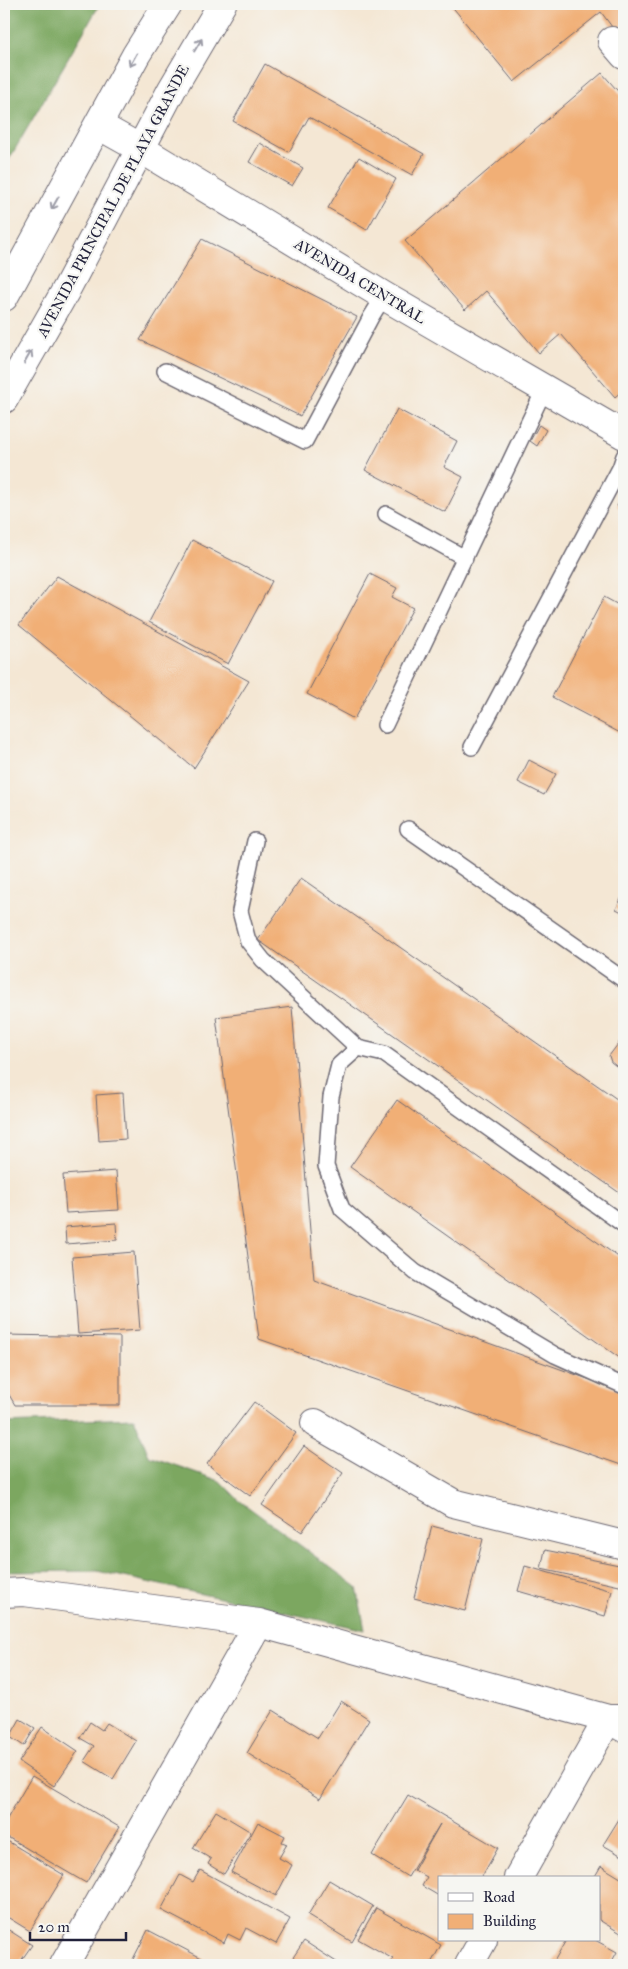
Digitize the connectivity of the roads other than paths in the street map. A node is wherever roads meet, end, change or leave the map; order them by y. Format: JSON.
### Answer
{"nodes":[{"id":1,"x":168,"y":4,"type":"edge"},
{"id":2,"x":222,"y":4,"type":"edge"},
{"id":3,"x":98,"y":125,"type":"junction"},
{"id":4,"x":141,"y":149,"type":"junction"},
{"id":5,"x":384,"y":296,"type":"junction"},
{"id":6,"x":4,"y":297,"type":"edge"},
{"id":7,"x":165,"y":371,"type":"dead end"},
{"id":8,"x":545,"y":388,"type":"junction"},
{"id":9,"x":4,"y":399,"type":"edge"},
{"id":10,"x":624,"y":435,"type":"edge"},
{"id":11,"x":624,"y":456,"type":"edge"},
{"id":12,"x":386,"y":514,"type":"dead end"},
{"id":13,"x":465,"y":558,"type":"junction"},
{"id":14,"x":386,"y":726,"type":"dead end"},
{"id":15,"x":472,"y":747,"type":"dead end"},
{"id":16,"x":408,"y":829,"type":"dead end"},
{"id":17,"x":255,"y":841,"type":"dead end"},
{"id":18,"x":624,"y":980,"type":"edge"},
{"id":19,"x":358,"y":1048,"type":"junction"},
{"id":20,"x":624,"y":1225,"type":"edge"},
{"id":21,"x":624,"y":1386,"type":"edge"},
{"id":22,"x":315,"y":1423,"type":"dead end"},
{"id":23,"x":624,"y":1545,"type":"edge"},
{"id":24,"x":4,"y":1593,"type":"edge"},
{"id":25,"x":259,"y":1623,"type":"junction"},
{"id":26,"x":619,"y":1722,"type":"edge"},
{"id":27,"x":519,"y":1876,"type":"edge"},
{"id":28,"x":482,"y":1942,"type":"edge"},
{"id":29,"x":64,"y":1965,"type":"edge"},
{"id":30,"x":469,"y":1965,"type":"edge"}],
"edges":[{"from":1,"to":3,"type":"street","one_way":true},
{"from":4,"to":2,"type":"street","name":"AVENIDA PRINCIPAL DE PLAYA GRANDE","one_way":true},
{"from":3,"to":4,"type":"street","name":"AVENIDA CENTRAL"},
{"from":3,"to":6,"type":"street","one_way":true},
{"from":4,"to":5,"type":"street","name":"AVENIDA CENTRAL"},
{"from":9,"to":4,"type":"street","name":"AVENIDA PRINCIPAL DE PLAYA GRANDE","one_way":true},
{"from":5,"to":7,"type":"lane"},
{"from":5,"to":8,"type":"street","name":"AVENIDA CENTRAL"},
{"from":8,"to":10,"type":"street","name":"AVENIDA CENTRAL"},
{"from":8,"to":13,"type":"lane"},
{"from":11,"to":15,"type":"lane"},
{"from":12,"to":13,"type":"lane"},
{"from":13,"to":14,"type":"lane"},
{"from":16,"to":18,"type":"lane"},
{"from":17,"to":19,"type":"lane"},
{"from":19,"to":20,"type":"lane"},
{"from":19,"to":21,"type":"lane"},
{"from":22,"to":23,"type":"street"},
{"from":24,"to":25,"type":"street"},
{"from":25,"to":26,"type":"street"},
{"from":25,"to":29,"type":"street"},
{"from":26,"to":27,"type":"street"},
{"from":28,"to":30,"type":"street"}]}
